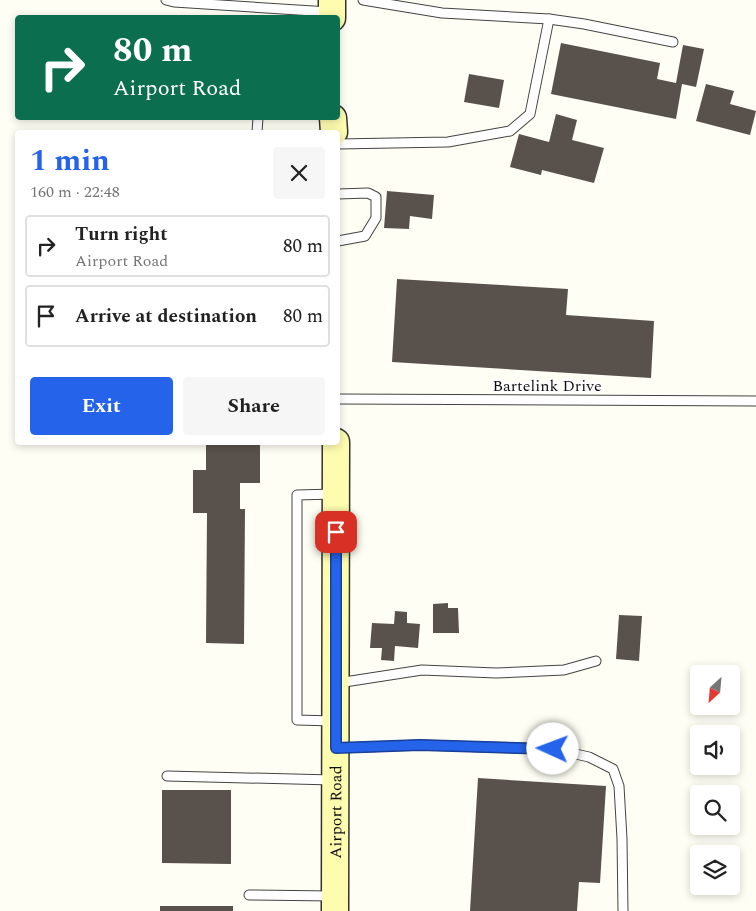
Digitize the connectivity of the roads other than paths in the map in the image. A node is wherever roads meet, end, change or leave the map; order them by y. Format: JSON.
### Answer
{"nodes":[{"id":1,"x":166,"y":0,"type":"edge"},
{"id":2,"x":363,"y":0,"type":"edge"},
{"id":3,"x":332,"y":10,"type":"edge"},
{"id":4,"x":549,"y":19,"type":"junction"},
{"id":5,"x":673,"y":42,"type":"dead end"},
{"id":6,"x":340,"y":144,"type":"edge"},
{"id":7,"x":340,"y":194,"type":"edge"},
{"id":8,"x":340,"y":241,"type":"edge"},
{"id":9,"x":340,"y":399,"type":"edge"},
{"id":10,"x":756,"y":401,"type":"edge"},
{"id":11,"x":336,"y":445,"type":"edge"},
{"id":12,"x":336,"y":494,"type":"junction"},
{"id":13,"x":596,"y":661,"type":"dead end"},
{"id":14,"x":336,"y":683,"type":"junction"},
{"id":15,"x":336,"y":721,"type":"junction"},
{"id":16,"x":336,"y":748,"type":"junction"},
{"id":17,"x":167,"y":776,"type":"dead end"},
{"id":18,"x":336,"y":780,"type":"junction"},
{"id":19,"x":250,"y":895,"type":"dead end"},
{"id":20,"x":335,"y":904,"type":"edge"},
{"id":21,"x":623,"y":911,"type":"edge"}],
"edges":[{"from":1,"to":3,"type":"lane"},
{"from":2,"to":4,"type":"lane"},
{"from":4,"to":5,"type":"lane"},
{"from":4,"to":6,"type":"lane"},
{"from":7,"to":8,"type":"lane"},
{"from":9,"to":10,"type":"lane","name":"Bartelink Drive"},
{"from":11,"to":12,"type":"street","name":"Airport Road"},
{"from":12,"to":14,"type":"street","name":"Airport Road"},
{"from":12,"to":15,"type":"lane"},
{"from":13,"to":14,"type":"lane"},
{"from":14,"to":15,"type":"street","name":"Airport Road"},
{"from":15,"to":16,"type":"street","name":"Airport Road"},
{"from":16,"to":18,"type":"street","name":"Airport Road"},
{"from":16,"to":21,"type":"lane"},
{"from":17,"to":18,"type":"lane"},
{"from":18,"to":20,"type":"street","name":"Airport Road"},
{"from":19,"to":20,"type":"lane"}]}
